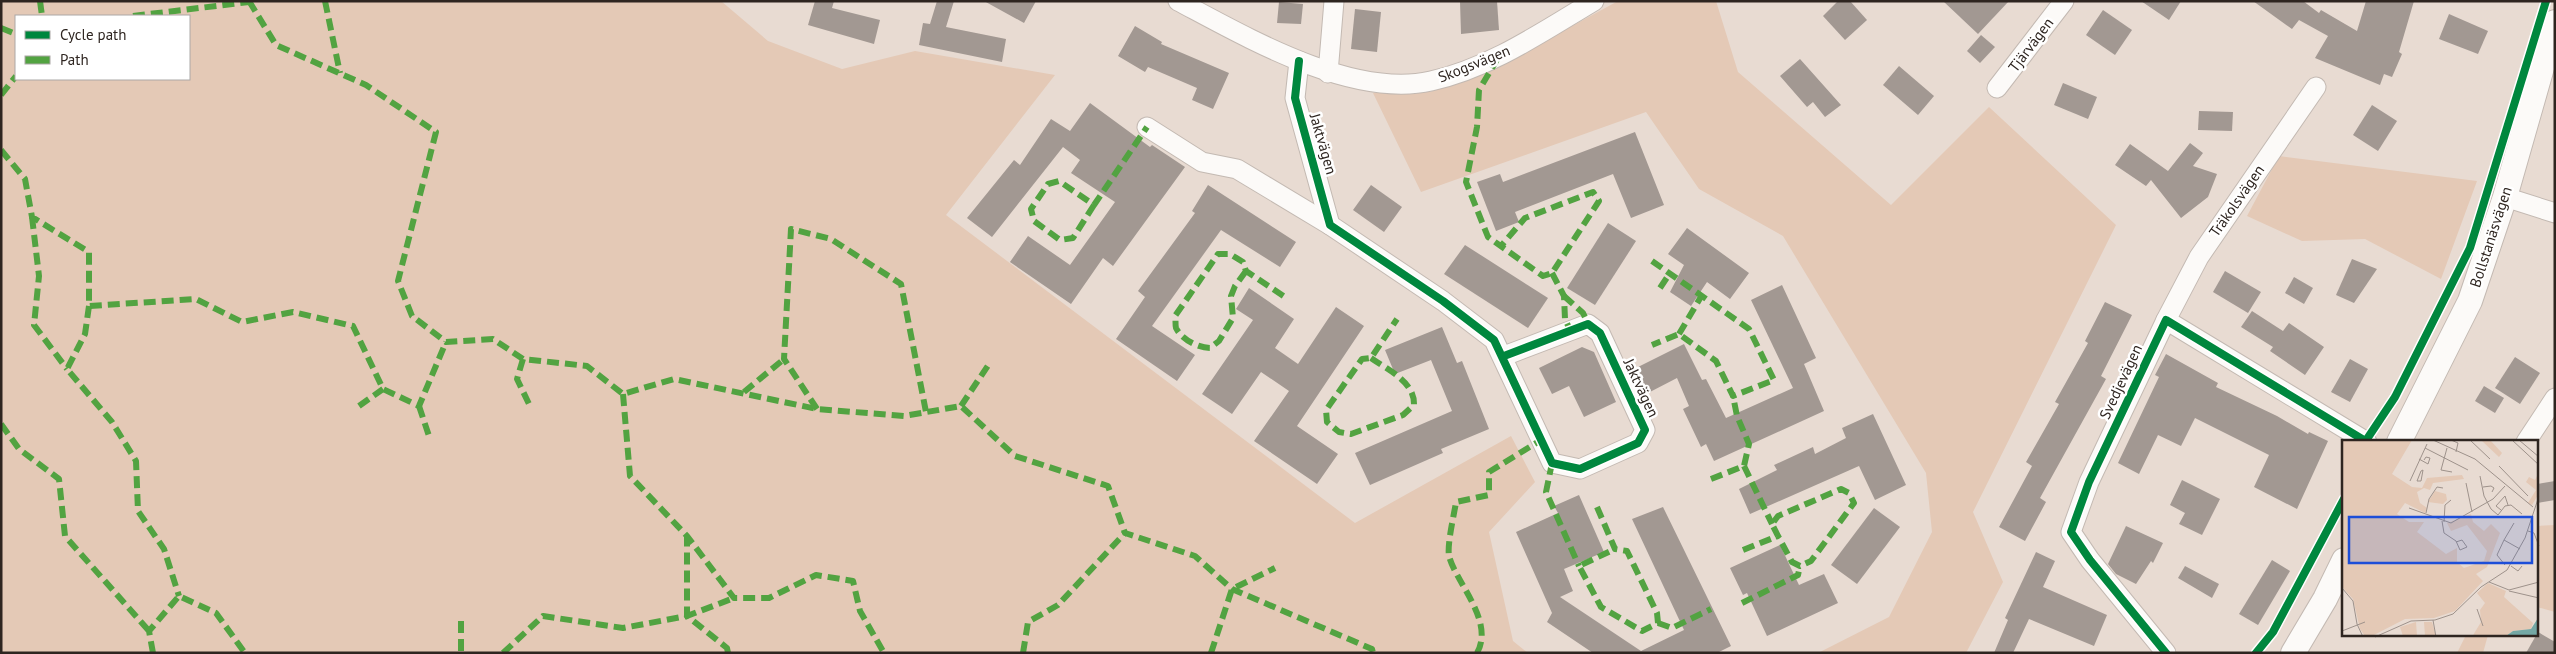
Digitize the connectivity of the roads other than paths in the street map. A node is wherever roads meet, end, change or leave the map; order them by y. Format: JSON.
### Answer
{"nodes":[{"id":1,"x":1178,"y":1,"type":"edge"},
{"id":2,"x":1334,"y":1,"type":"edge"},
{"id":3,"x":1594,"y":1,"type":"edge"},
{"id":4,"x":2064,"y":1,"type":"edge"},
{"id":5,"x":2555,"y":22,"type":"edge"},
{"id":6,"x":1299,"y":61,"type":"junction"},
{"id":7,"x":1328,"y":72,"type":"junction"},
{"id":8,"x":2316,"y":87,"type":"dead end"},
{"id":9,"x":1997,"y":88,"type":"dead end"},
{"id":10,"x":1147,"y":127,"type":"dead end"},
{"id":11,"x":2505,"y":197,"type":"junction"},
{"id":12,"x":2555,"y":213,"type":"edge"},
{"id":13,"x":1330,"y":225,"type":"junction"},
{"id":14,"x":2166,"y":320,"type":"junction"},
{"id":15,"x":1504,"y":356,"type":"junction"},
{"id":16,"x":2555,"y":398,"type":"edge"},
{"id":17,"x":2364,"y":440,"type":"edge"},
{"id":18,"x":2400,"y":440,"type":"edge"},
{"id":19,"x":2527,"y":440,"type":"edge"},
{"id":20,"x":2342,"y":564,"type":"edge"},
{"id":21,"x":2166,"y":653,"type":"edge"},
{"id":22,"x":2294,"y":653,"type":"edge"}],
"edges":[{"from":1,"to":6,"type":"street","name":"Skogsvägen"},
{"from":2,"to":7,"type":"street"},
{"from":3,"to":7,"type":"street","name":"Skogsvägen"},
{"from":4,"to":9,"type":"street","name":"Tjärvägen"},
{"from":5,"to":11,"type":"street","name":"Bollstanäsvägen"},
{"from":6,"to":7,"type":"street","name":"Skogsvägen"},
{"from":6,"to":13,"type":"street","name":"Jaktvägen"},
{"from":8,"to":14,"type":"street","name":"Träkolsvägen"},
{"from":10,"to":13,"type":"street","name":"Jaktvägen"},
{"from":11,"to":12,"type":"street"},
{"from":11,"to":18,"type":"street","name":"Bollstanäsvägen"},
{"from":13,"to":15,"type":"street","name":"Jaktvägen"},
{"from":14,"to":17,"type":"street"},
{"from":14,"to":21,"type":"street","name":"Svedjevägen"},
{"from":15,"to":15,"type":"street","name":"Jaktvägen"},
{"from":16,"to":19,"type":"street"},
{"from":20,"to":22,"type":"street"}]}
